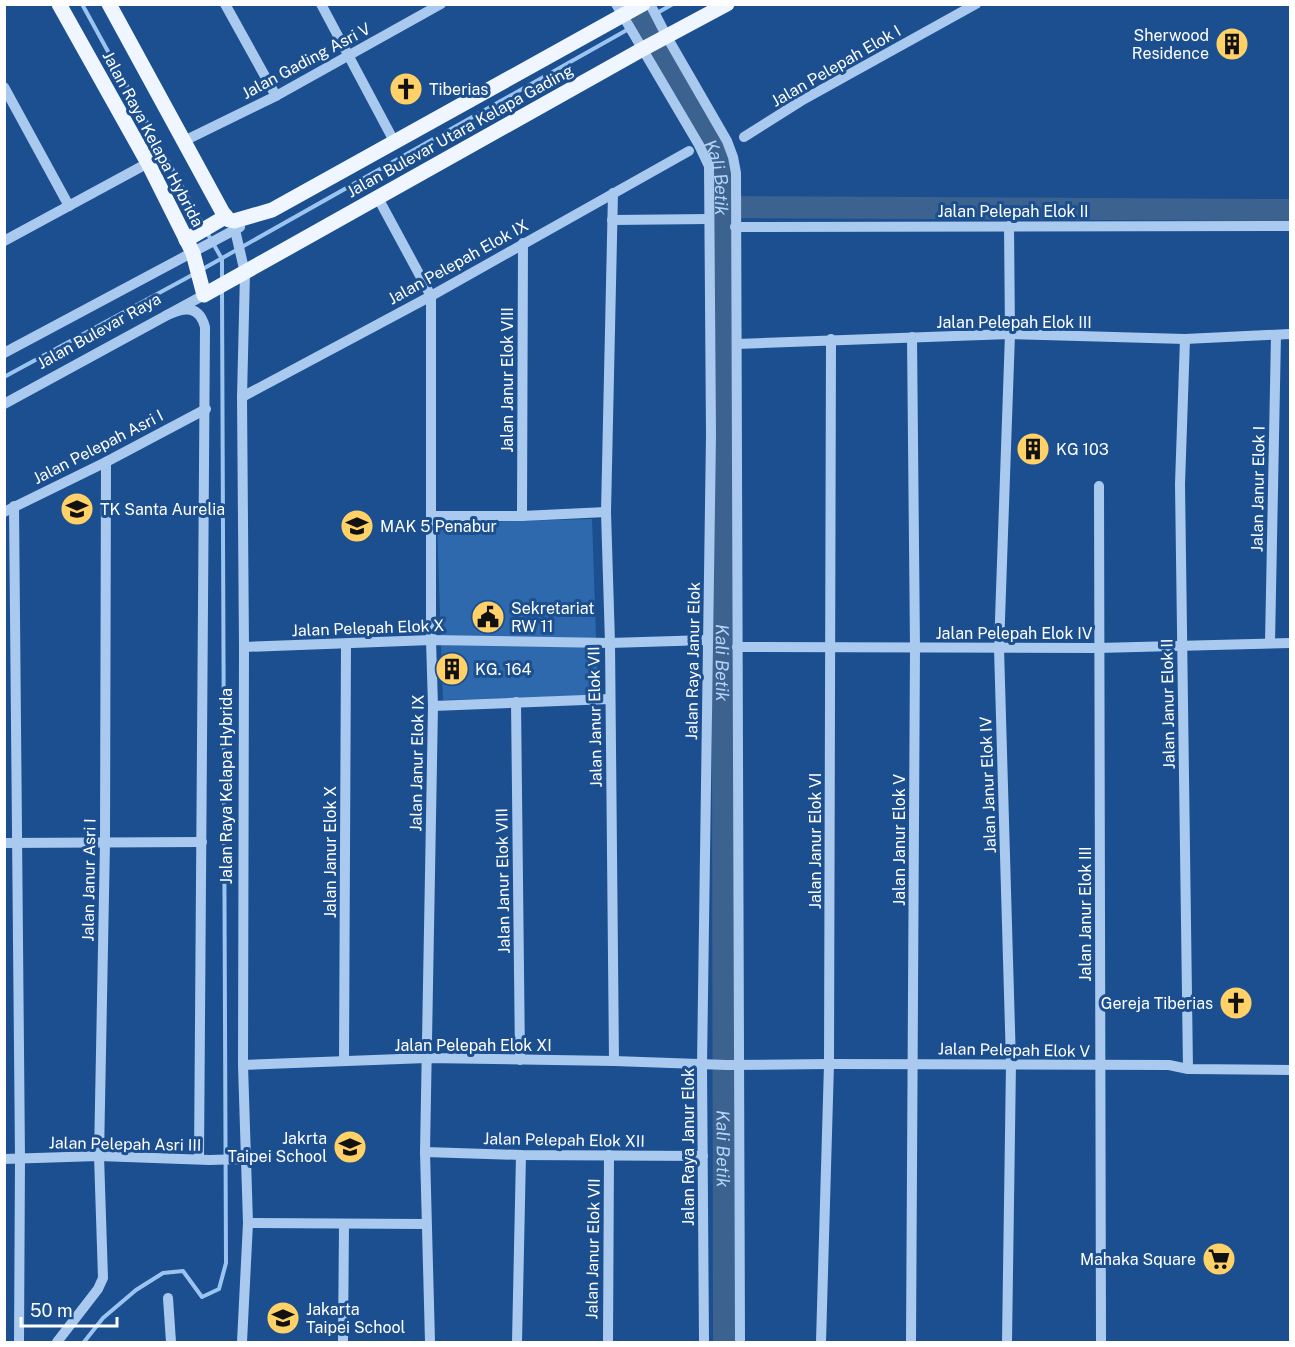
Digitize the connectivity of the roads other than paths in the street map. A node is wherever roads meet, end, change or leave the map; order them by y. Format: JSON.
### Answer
{"nodes":[{"id":1,"x":59,"y":4,"type":"edge"},
{"id":2,"x":109,"y":4,"type":"edge"},
{"id":3,"x":225,"y":4,"type":"edge"},
{"id":4,"x":321,"y":4,"type":"edge"},
{"id":5,"x":441,"y":4,"type":"edge"},
{"id":6,"x":727,"y":4,"type":"edge"},
{"id":7,"x":975,"y":4,"type":"edge"},
{"id":8,"x":647,"y":5,"type":"edge"},
{"id":9,"x":427,"y":8,"type":"edge"},
{"id":10,"x":622,"y":14,"type":"edge"},
{"id":11,"x":665,"y":36,"type":"junction"},
{"id":12,"x":641,"y":48,"type":"junction"},
{"id":13,"x":349,"y":56,"type":"junction"},
{"id":14,"x":4,"y":87,"type":"edge"},
{"id":15,"x":276,"y":96,"type":"junction"},
{"id":16,"x":744,"y":137,"type":"dead end"},
{"id":17,"x":184,"y":141,"type":"junction"},
{"id":18,"x":394,"y":142,"type":"junction"},
{"id":19,"x":688,"y":151,"type":"dead end"},
{"id":20,"x":148,"y":163,"type":"junction"},
{"id":21,"x":613,"y":193,"type":"junction"},
{"id":22,"x":378,"y":198,"type":"junction"},
{"id":23,"x":69,"y":206,"type":"junction"},
{"id":24,"x":272,"y":210,"type":"junction"},
{"id":25,"x":709,"y":219,"type":"junction"},
{"id":26,"x":612,"y":220,"type":"junction"},
{"id":27,"x":219,"y":221,"type":"junction"},
{"id":28,"x":735,"y":225,"type":"junction"},
{"id":29,"x":1009,"y":226,"type":"junction"},
{"id":30,"x":1290,"y":226,"type":"edge"},
{"id":31,"x":234,"y":234,"type":"junction"},
{"id":32,"x":4,"y":241,"type":"edge"},
{"id":33,"x":522,"y":243,"type":"junction"},
{"id":34,"x":194,"y":247,"type":"junction"},
{"id":35,"x":242,"y":272,"type":"junction"},
{"id":36,"x":206,"y":292,"type":"junction"},
{"id":37,"x":431,"y":296,"type":"junction"},
{"id":38,"x":167,"y":315,"type":"junction"},
{"id":39,"x":1010,"y":334,"type":"junction"},
{"id":40,"x":1290,"y":334,"type":"edge"},
{"id":41,"x":1276,"y":335,"type":"junction"},
{"id":42,"x":912,"y":337,"type":"junction"},
{"id":43,"x":831,"y":339,"type":"junction"},
{"id":44,"x":1185,"y":339,"type":"junction"},
{"id":45,"x":737,"y":344,"type":"junction"},
{"id":46,"x":4,"y":353,"type":"edge"},
{"id":47,"x":242,"y":398,"type":"junction"},
{"id":48,"x":4,"y":404,"type":"edge"},
{"id":49,"x":206,"y":409,"type":"junction"},
{"id":50,"x":106,"y":462,"type":"junction"},
{"id":51,"x":1099,"y":486,"type":"dead end"},
{"id":52,"x":9,"y":509,"type":"edge"},
{"id":53,"x":606,"y":512,"type":"junction"},
{"id":54,"x":431,"y":516,"type":"junction"},
{"id":55,"x":522,"y":516,"type":"junction"},
{"id":56,"x":431,"y":640,"type":"junction"},
{"id":57,"x":708,"y":640,"type":"junction"},
{"id":58,"x":609,"y":643,"type":"junction"},
{"id":59,"x":1270,"y":643,"type":"junction"},
{"id":60,"x":1290,"y":643,"type":"edge"},
{"id":61,"x":346,"y":644,"type":"junction"},
{"id":62,"x":1182,"y":645,"type":"junction"},
{"id":63,"x":244,"y":647,"type":"junction"},
{"id":64,"x":737,"y":647,"type":"junction"},
{"id":65,"x":831,"y":647,"type":"junction"},
{"id":66,"x":915,"y":648,"type":"junction"},
{"id":67,"x":999,"y":648,"type":"junction"},
{"id":68,"x":1098,"y":648,"type":"junction"},
{"id":69,"x":610,"y":699,"type":"junction"},
{"id":70,"x":516,"y":702,"type":"junction"},
{"id":71,"x":433,"y":706,"type":"junction"},
{"id":72,"x":202,"y":842,"type":"junction"},
{"id":73,"x":10,"y":843,"type":"edge"},
{"id":74,"x":105,"y":843,"type":"junction"},
{"id":75,"x":427,"y":1058,"type":"junction"},
{"id":76,"x":520,"y":1060,"type":"junction"},
{"id":77,"x":345,"y":1061,"type":"junction"},
{"id":78,"x":614,"y":1061,"type":"junction"},
{"id":79,"x":829,"y":1064,"type":"junction"},
{"id":80,"x":912,"y":1064,"type":"junction"},
{"id":81,"x":1011,"y":1064,"type":"junction"},
{"id":82,"x":243,"y":1065,"type":"junction"},
{"id":83,"x":705,"y":1065,"type":"junction"},
{"id":84,"x":732,"y":1065,"type":"junction"},
{"id":85,"x":1102,"y":1066,"type":"junction"},
{"id":86,"x":1188,"y":1069,"type":"junction"},
{"id":87,"x":1290,"y":1070,"type":"edge"},
{"id":88,"x":425,"y":1152,"type":"junction"},
{"id":89,"x":521,"y":1155,"type":"junction"},
{"id":90,"x":609,"y":1155,"type":"junction"},
{"id":91,"x":99,"y":1156,"type":"junction"},
{"id":92,"x":703,"y":1156,"type":"junction"},
{"id":93,"x":20,"y":1158,"type":"junction"},
{"id":94,"x":4,"y":1159,"type":"edge"},
{"id":95,"x":240,"y":1159,"type":"junction"},
{"id":96,"x":204,"y":1160,"type":"junction"},
{"id":97,"x":248,"y":1223,"type":"junction"},
{"id":98,"x":426,"y":1224,"type":"junction"},
{"id":99,"x":344,"y":1225,"type":"junction"},
{"id":100,"x":168,"y":1298,"type":"dead end"},
{"id":101,"x":19,"y":1342,"type":"edge"},
{"id":102,"x":57,"y":1342,"type":"edge"},
{"id":103,"x":171,"y":1342,"type":"edge"},
{"id":104,"x":242,"y":1342,"type":"edge"},
{"id":105,"x":343,"y":1342,"type":"edge"},
{"id":106,"x":430,"y":1342,"type":"edge"},
{"id":107,"x":517,"y":1342,"type":"edge"},
{"id":108,"x":608,"y":1342,"type":"edge"},
{"id":109,"x":704,"y":1342,"type":"edge"},
{"id":110,"x":740,"y":1342,"type":"edge"},
{"id":111,"x":821,"y":1342,"type":"edge"},
{"id":112,"x":911,"y":1342,"type":"edge"},
{"id":113,"x":1007,"y":1342,"type":"edge"},
{"id":114,"x":1101,"y":1342,"type":"edge"}],
"edges":[{"from":1,"to":20,"type":"main road","name":"Jalan Raya Kelapa Hybrida"},
{"from":2,"to":17,"type":"main road","name":"Jalan Raya Kelapa Hybrida"},
{"from":3,"to":15,"type":"street"},
{"from":4,"to":13,"type":"street"},
{"from":5,"to":9,"type":"street","name":"Jalan Gading Asri V"},
{"from":6,"to":11,"type":"main road","name":"Jalan Bulevar Utara Kelapa Gading"},
{"from":7,"to":16,"type":"street","name":"Jalan Pelepah Elok I"},
{"from":8,"to":10,"type":"main road","name":"Jalan Bulevar Utara Kelapa Gading"},
{"from":8,"to":11,"type":"street"},
{"from":9,"to":13,"type":"street","name":"Jalan Gading Asri V"},
{"from":10,"to":12,"type":"street","name":"Jalan Raya Janur Elok"},
{"from":10,"to":18,"type":"main road","name":"Jalan Bulevar Utara Kelapa Gading"},
{"from":11,"to":12,"type":"main road","name":"Jalan Bulevar Utara Kelapa Gading"},
{"from":11,"to":28,"type":"street"},
{"from":12,"to":22,"type":"main road","name":"Jalan Bulevar Utara Kelapa Gading"},
{"from":12,"to":25,"type":"street","name":"Jalan Raya Janur Elok"},
{"from":13,"to":15,"type":"street","name":"Jalan Gading Asri V"},
{"from":13,"to":18,"type":"street"},
{"from":14,"to":23,"type":"street"},
{"from":15,"to":17,"type":"street","name":"Jalan Gading Asri V"},
{"from":17,"to":27,"type":"main road","name":"Jalan Raya Kelapa Hybrida"},
{"from":18,"to":24,"type":"main road","name":"Jalan Bulevar Utara Kelapa Gading"},
{"from":19,"to":21,"type":"street","name":"Jalan Pelepah Elok IX"},
{"from":20,"to":23,"type":"street"},
{"from":20,"to":34,"type":"main road","name":"Jalan Raya Kelapa Hybrida"},
{"from":21,"to":26,"type":"street","name":"Jalan Janur Elok VII"},
{"from":21,"to":33,"type":"street","name":"Jalan Pelepah Elok IX"},
{"from":22,"to":35,"type":"main road","name":"Jalan Bulevar Utara Kelapa Gading"},
{"from":22,"to":37,"type":"street","name":"Jalan Janur Elok IX"},
{"from":23,"to":32,"type":"street"},
{"from":24,"to":27,"type":"main road","name":"Jalan Raya Kelapa Hybrida"},
{"from":24,"to":31,"type":"street","name":"Jalan Bulevar Utara Kelapa Gading"},
{"from":25,"to":26,"type":"street"},
{"from":25,"to":57,"type":"street","name":"Jalan Raya Janur Elok"},
{"from":26,"to":53,"type":"street","name":"Jalan Janur Elok VII"},
{"from":27,"to":34,"type":"main road"},
{"from":28,"to":29,"type":"street","name":"Jalan Pelepah Elok II"},
{"from":28,"to":45,"type":"street"},
{"from":29,"to":30,"type":"street","name":"Jalan Pelepah Elok II"},
{"from":29,"to":39,"type":"street","name":"Jalan Janur Elok IV"},
{"from":31,"to":34,"type":"street","name":"Jalan Bulevar Utara Kelapa Gading"},
{"from":31,"to":35,"type":"street","name":"Jalan Raya Kelapa Hybrida"},
{"from":33,"to":37,"type":"street","name":"Jalan Pelepah Elok IX"},
{"from":33,"to":55,"type":"street","name":"Jalan Janur Elok VIII"},
{"from":34,"to":36,"type":"main road","name":"Jalan Raya Kelapa Hybrida"},
{"from":34,"to":46,"type":"street","name":"Jalan Bulevar Raya"},
{"from":35,"to":36,"type":"main road","name":"Jalan Bulevar Utara Kelapa Gading"},
{"from":35,"to":47,"type":"street","name":"Jalan Raya Kelapa Hybrida"},
{"from":36,"to":38,"type":"street","name":"Jalan Bulevar Raya"},
{"from":37,"to":47,"type":"street","name":"Jalan Pelepah Elok IX"},
{"from":37,"to":54,"type":"street","name":"Jalan Janur Elok IX"},
{"from":38,"to":48,"type":"street","name":"Jalan Bulevar Raya"},
{"from":38,"to":49,"type":"street","name":"Jalan Raya Kelapa Hybrida"},
{"from":39,"to":42,"type":"street","name":"Jalan Pelepah Elok III"},
{"from":39,"to":44,"type":"street","name":"Jalan Pelepah Elok III"},
{"from":39,"to":67,"type":"street","name":"Jalan Janur Elok IV"},
{"from":40,"to":41,"type":"street","name":"Jalan Pelepah Elok III"},
{"from":41,"to":44,"type":"street","name":"Jalan Pelepah Elok III"},
{"from":41,"to":59,"type":"street","name":"Jalan Janur Elok I"},
{"from":42,"to":43,"type":"street","name":"Jalan Pelepah Elok III"},
{"from":42,"to":66,"type":"street","name":"Jalan Janur Elok V"},
{"from":43,"to":45,"type":"street","name":"Jalan Pelepah Elok III"},
{"from":43,"to":65,"type":"street","name":"Jalan Janur Elok VI"},
{"from":44,"to":62,"type":"street","name":"Jalan Janur Elok II"},
{"from":45,"to":64,"type":"street"},
{"from":47,"to":63,"type":"street","name":"Jalan Raya Kelapa Hybrida"},
{"from":49,"to":50,"type":"street","name":"Jalan Pelepah Asri I"},
{"from":49,"to":72,"type":"street","name":"Jalan Raya Kelapa Hybrida"},
{"from":50,"to":52,"type":"street","name":"Jalan Pelepah Asri I"},
{"from":50,"to":74,"type":"street","name":"Jalan Janur Asri I"},
{"from":51,"to":68,"type":"street","name":"Jalan Janur Elok III"},
{"from":52,"to":73,"type":"street"},
{"from":53,"to":55,"type":"street"},
{"from":53,"to":58,"type":"street","name":"Jalan Janur Elok VII"},
{"from":54,"to":55,"type":"street"},
{"from":54,"to":56,"type":"street","name":"Jalan Janur Elok IX"},
{"from":56,"to":58,"type":"street","name":"Jalan Pelepah Elok X"},
{"from":56,"to":61,"type":"street","name":"Jalan Pelepah Elok X"},
{"from":56,"to":71,"type":"street","name":"Jalan Janur Elok IX"},
{"from":57,"to":58,"type":"street","name":"Jalan Pelepah Elok X"},
{"from":57,"to":83,"type":"street","name":"Jalan Raya Janur Elok"},
{"from":58,"to":69,"type":"street","name":"Jalan Janur Elok VII"},
{"from":59,"to":60,"type":"street","name":"Jalan Pelepah Elok IV"},
{"from":59,"to":62,"type":"street","name":"Jalan Pelepah Elok IV"},
{"from":61,"to":63,"type":"street","name":"Jalan Pelepah Elok X"},
{"from":61,"to":77,"type":"street","name":"Jalan Janur Elok X"},
{"from":62,"to":68,"type":"street","name":"Jalan Pelepah Elok IV"},
{"from":62,"to":86,"type":"street","name":"Jalan Janur Elok II"},
{"from":63,"to":82,"type":"street","name":"Jalan Raya Kelapa Hybrida"},
{"from":64,"to":65,"type":"street","name":"Jalan Pelepah Elok IV"},
{"from":64,"to":84,"type":"street"},
{"from":65,"to":66,"type":"street","name":"Jalan Pelepah Elok IV"},
{"from":65,"to":79,"type":"street","name":"Jalan Janur Elok VI"},
{"from":66,"to":67,"type":"street","name":"Jalan Pelepah Elok IV"},
{"from":66,"to":80,"type":"street","name":"Jalan Janur Elok V"},
{"from":67,"to":68,"type":"street","name":"Jalan Pelepah Elok IV"},
{"from":67,"to":81,"type":"street","name":"Jalan Janur Elok IV"},
{"from":68,"to":85,"type":"street","name":"Jalan Janur Elok III"},
{"from":69,"to":70,"type":"street"},
{"from":69,"to":78,"type":"street","name":"Jalan Janur Elok VII"},
{"from":70,"to":71,"type":"street"},
{"from":70,"to":76,"type":"street","name":"Jalan Janur Elok VIII"},
{"from":71,"to":75,"type":"street","name":"Jalan Janur Elok IX"},
{"from":72,"to":74,"type":"street"},
{"from":72,"to":96,"type":"street","name":"Jalan Raya Kelapa Hybrida"},
{"from":73,"to":74,"type":"street"},
{"from":73,"to":93,"type":"street"},
{"from":74,"to":91,"type":"street","name":"Jalan Janur Asri I"},
{"from":75,"to":76,"type":"street","name":"Jalan Pelepah Elok XI"},
{"from":75,"to":77,"type":"street","name":"Jalan Pelepah Elok XI"},
{"from":75,"to":88,"type":"street","name":"Jalan Janur Elok IX"},
{"from":76,"to":78,"type":"street","name":"Jalan Pelepah Elok XI"},
{"from":77,"to":82,"type":"street","name":"Jalan Pelepah Elok XI"},
{"from":78,"to":83,"type":"street","name":"Jalan Pelepah Elok XI"},
{"from":79,"to":80,"type":"street","name":"Jalan Pelepah Elok V"},
{"from":79,"to":84,"type":"street","name":"Jalan Pelepah Elok V"},
{"from":79,"to":111,"type":"street","name":"Jalan Janur Elok VI"},
{"from":80,"to":81,"type":"street","name":"Jalan Pelepah Elok V"},
{"from":80,"to":112,"type":"street","name":"Jalan Janur Elok V"},
{"from":81,"to":85,"type":"street","name":"Jalan Pelepah Elok V"},
{"from":81,"to":113,"type":"street","name":"Jalan Janur Elok IV"},
{"from":82,"to":95,"type":"street","name":"Jalan Raya Kelapa Hybrida"},
{"from":83,"to":84,"type":"street","name":"Jalan Pelepah Elok XI"},
{"from":83,"to":92,"type":"street","name":"Jalan Raya Janur Elok"},
{"from":84,"to":110,"type":"street"},
{"from":85,"to":86,"type":"street","name":"Jalan Pelepah Elok V"},
{"from":85,"to":114,"type":"street","name":"Jalan Janur Elok III"},
{"from":86,"to":87,"type":"street","name":"Jalan Pelepah Elok V"},
{"from":88,"to":89,"type":"street","name":"Jalan Pelepah Elok XII"},
{"from":88,"to":98,"type":"street","name":"Jalan Janur Elok IX"},
{"from":89,"to":90,"type":"street","name":"Jalan Pelepah Elok XII"},
{"from":89,"to":107,"type":"street"},
{"from":90,"to":92,"type":"street","name":"Jalan Pelepah Elok XII"},
{"from":90,"to":108,"type":"street","name":"Jalan Janur Elok VII"},
{"from":91,"to":93,"type":"street","name":"Jalan Pelepah Asri III"},
{"from":91,"to":96,"type":"street","name":"Jalan Pelepah Asri III"},
{"from":91,"to":102,"type":"street","name":"Jalan Janur Asri I"},
{"from":92,"to":109,"type":"street","name":"Jalan Raya Janur Elok"},
{"from":93,"to":94,"type":"street","name":"Jalan Pelepah Asri III"},
{"from":93,"to":101,"type":"street"},
{"from":95,"to":96,"type":"street","name":"Jalan Pelepah Asri III"},
{"from":95,"to":97,"type":"street","name":"Jalan Raya Kelapa Hybrida"},
{"from":97,"to":99,"type":"street"},
{"from":97,"to":104,"type":"street","name":"Jalan Raya Kelapa Hybrida"},
{"from":98,"to":99,"type":"street"},
{"from":98,"to":106,"type":"street","name":"Jalan Janur Elok IX"},
{"from":99,"to":105,"type":"street"},
{"from":100,"to":103,"type":"street"}]}
